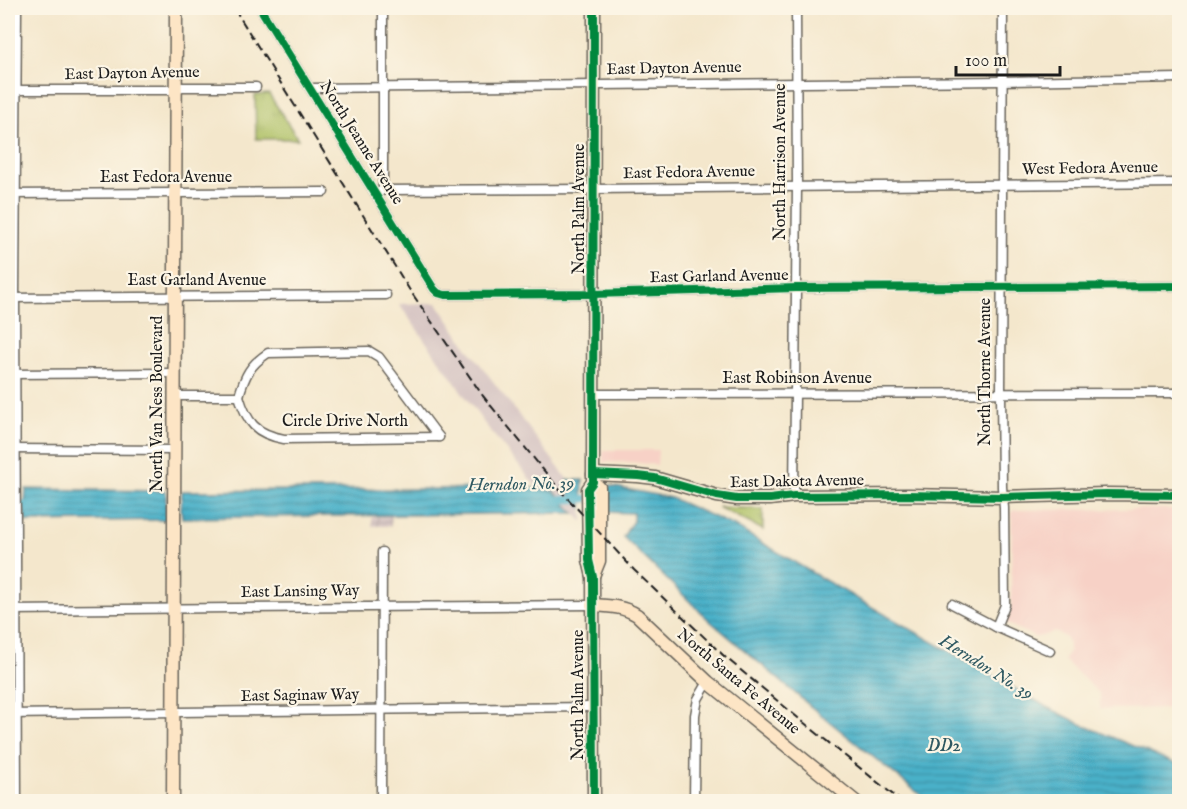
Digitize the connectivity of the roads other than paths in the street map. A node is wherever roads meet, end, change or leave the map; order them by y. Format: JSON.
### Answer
{"nodes":[{"id":1,"x":17,"y":8,"type":"edge"},
{"id":2,"x":176,"y":8,"type":"edge"},
{"id":3,"x":260,"y":8,"type":"edge"},
{"id":4,"x":384,"y":8,"type":"edge"},
{"id":5,"x":594,"y":8,"type":"edge"},
{"id":6,"x":796,"y":8,"type":"edge"},
{"id":7,"x":1002,"y":8,"type":"edge"},
{"id":8,"x":1179,"y":78,"type":"edge"},
{"id":9,"x":1002,"y":81,"type":"junction"},
{"id":10,"x":797,"y":83,"type":"junction"},
{"id":11,"x":594,"y":86,"type":"junction"},
{"id":12,"x":256,"y":87,"type":"dead end"},
{"id":13,"x":384,"y":87,"type":"junction"},
{"id":14,"x":176,"y":88,"type":"junction"},
{"id":15,"x":311,"y":88,"type":"junction"},
{"id":16,"x":12,"y":90,"type":"edge"},
{"id":17,"x":1179,"y":183,"type":"edge"},
{"id":18,"x":1002,"y":185,"type":"junction"},
{"id":19,"x":797,"y":186,"type":"junction"},
{"id":20,"x":594,"y":189,"type":"junction"},
{"id":21,"x":324,"y":192,"type":"dead end"},
{"id":22,"x":380,"y":192,"type":"junction"},
{"id":23,"x":175,"y":193,"type":"junction"},
{"id":24,"x":12,"y":194,"type":"edge"},
{"id":25,"x":1179,"y":286,"type":"edge"},
{"id":26,"x":1002,"y":287,"type":"junction"},
{"id":27,"x":796,"y":288,"type":"junction"},
{"id":28,"x":438,"y":293,"type":"joint"},
{"id":29,"x":593,"y":294,"type":"junction"},
{"id":30,"x":386,"y":295,"type":"dead end"},
{"id":31,"x":175,"y":296,"type":"junction"},
{"id":32,"x":11,"y":298,"type":"edge"},
{"id":33,"x":174,"y":373,"type":"junction"},
{"id":34,"x":12,"y":374,"type":"edge"},
{"id":35,"x":1001,"y":393,"type":"junction"},
{"id":36,"x":1179,"y":393,"type":"edge"},
{"id":37,"x":593,"y":394,"type":"junction"},
{"id":38,"x":795,"y":394,"type":"junction"},
{"id":39,"x":174,"y":396,"type":"junction"},
{"id":40,"x":239,"y":396,"type":"junction"},
{"id":41,"x":12,"y":449,"type":"edge"},
{"id":42,"x":174,"y":450,"type":"junction"},
{"id":43,"x":593,"y":484,"type":"junction"},
{"id":44,"x":1179,"y":495,"type":"edge"},
{"id":45,"x":794,"y":496,"type":"junction"},
{"id":46,"x":1003,"y":497,"type":"junction"},
{"id":47,"x":382,"y":552,"type":"dead end"},
{"id":48,"x":952,"y":604,"type":"dead end"},
{"id":49,"x":592,"y":605,"type":"junction"},
{"id":50,"x":382,"y":606,"type":"junction"},
{"id":51,"x":174,"y":609,"type":"junction"},
{"id":52,"x":12,"y":610,"type":"edge"},
{"id":53,"x":996,"y":627,"type":"junction"},
{"id":54,"x":1050,"y":651,"type":"dead end"},
{"id":55,"x":708,"y":682,"type":"junction"},
{"id":56,"x":593,"y":707,"type":"junction"},
{"id":57,"x":382,"y":710,"type":"junction"},
{"id":58,"x":173,"y":712,"type":"junction"},
{"id":59,"x":12,"y":714,"type":"edge"},
{"id":60,"x":17,"y":801,"type":"edge"},
{"id":61,"x":173,"y":801,"type":"edge"},
{"id":62,"x":381,"y":801,"type":"edge"},
{"id":63,"x":594,"y":801,"type":"edge"},
{"id":64,"x":694,"y":801,"type":"edge"},
{"id":65,"x":856,"y":801,"type":"edge"}],
"edges":[{"from":1,"to":16,"type":"street"},
{"from":2,"to":14,"type":"street","name":"North Van Ness Boulevard"},
{"from":3,"to":15,"type":"street","name":"North Jeanne Avenue"},
{"from":4,"to":13,"type":"street"},
{"from":5,"to":11,"type":"street","name":"North Palm Avenue"},
{"from":6,"to":10,"type":"street","name":"North Harrison Avenue"},
{"from":7,"to":9,"type":"street","name":"North Thorne Avenue"},
{"from":8,"to":9,"type":"street","name":"East Dayton Avenue"},
{"from":9,"to":10,"type":"street","name":"East Dayton Avenue"},
{"from":9,"to":18,"type":"street","name":"North Thorne Avenue"},
{"from":10,"to":11,"type":"street","name":"East Dayton Avenue"},
{"from":10,"to":19,"type":"street","name":"North Harrison Avenue"},
{"from":11,"to":13,"type":"street","name":"East Dayton Avenue"},
{"from":11,"to":20,"type":"street","name":"North Palm Avenue"},
{"from":12,"to":14,"type":"street","name":"East Dayton Avenue"},
{"from":13,"to":15,"type":"street","name":"East Dayton Avenue"},
{"from":13,"to":22,"type":"street"},
{"from":14,"to":16,"type":"street","name":"East Dayton Avenue"},
{"from":14,"to":23,"type":"street","name":"North Van Ness Boulevard"},
{"from":15,"to":22,"type":"street","name":"North Jeanne Avenue"},
{"from":16,"to":24,"type":"street"},
{"from":17,"to":18,"type":"street","name":"West Fedora Avenue"},
{"from":18,"to":19,"type":"street","name":"East Fedora Avenue"},
{"from":18,"to":26,"type":"street","name":"North Thorne Avenue"},
{"from":19,"to":20,"type":"street","name":"East Fedora Avenue"},
{"from":19,"to":27,"type":"street","name":"North Harrison Avenue"},
{"from":20,"to":22,"type":"street","name":"East Fedora Avenue"},
{"from":20,"to":29,"type":"street","name":"North Palm Avenue"},
{"from":21,"to":23,"type":"street","name":"East Fedora Avenue"},
{"from":22,"to":28,"type":"street","name":"North Jeanne Avenue"},
{"from":23,"to":24,"type":"street","name":"East Fedora Avenue"},
{"from":23,"to":31,"type":"street","name":"North Van Ness Boulevard"},
{"from":24,"to":32,"type":"street"},
{"from":25,"to":26,"type":"street","name":"East Garland Avenue"},
{"from":26,"to":27,"type":"street","name":"East Garland Avenue"},
{"from":26,"to":35,"type":"street","name":"North Thorne Avenue"},
{"from":27,"to":29,"type":"street","name":"East Garland Avenue"},
{"from":27,"to":38,"type":"street","name":"North Harrison Avenue"},
{"from":28,"to":29,"type":"street","name":"East Garland Avenue"},
{"from":29,"to":37,"type":"street","name":"North Palm Avenue"},
{"from":30,"to":31,"type":"street","name":"East Garland Avenue"},
{"from":31,"to":32,"type":"street","name":"East Garland Avenue"},
{"from":31,"to":33,"type":"street","name":"North Van Ness Boulevard"},
{"from":32,"to":34,"type":"street"},
{"from":33,"to":34,"type":"street"},
{"from":33,"to":39,"type":"street","name":"North Van Ness Boulevard"},
{"from":34,"to":41,"type":"street"},
{"from":35,"to":36,"type":"street","name":"East Robinson Avenue"},
{"from":35,"to":38,"type":"street","name":"East Robinson Avenue"},
{"from":35,"to":46,"type":"street","name":"North Thorne Avenue"},
{"from":37,"to":38,"type":"street","name":"East Robinson Avenue"},
{"from":37,"to":43,"type":"street","name":"North Palm Avenue"},
{"from":38,"to":45,"type":"street","name":"North Harrison Avenue"},
{"from":39,"to":40,"type":"street"},
{"from":39,"to":42,"type":"street","name":"North Van Ness Boulevard"},
{"from":40,"to":40,"type":"street","name":"Circle Drive North"},
{"from":41,"to":42,"type":"street"},
{"from":41,"to":52,"type":"street"},
{"from":42,"to":51,"type":"street","name":"North Van Ness Boulevard"},
{"from":43,"to":45,"type":"street","name":"East Dakota Avenue"},
{"from":43,"to":49,"type":"street","name":"North Palm Avenue"},
{"from":44,"to":46,"type":"street","name":"East Dakota Avenue"},
{"from":45,"to":46,"type":"street","name":"East Dakota Avenue"},
{"from":46,"to":53,"type":"street","name":"North Thorne Avenue"},
{"from":47,"to":50,"type":"street"},
{"from":48,"to":53,"type":"street"},
{"from":49,"to":50,"type":"street","name":"East Lansing Way"},
{"from":49,"to":55,"type":"street","name":"North Santa Fe Avenue"},
{"from":49,"to":56,"type":"street","name":"North Palm Avenue"},
{"from":50,"to":51,"type":"street","name":"East Lansing Way"},
{"from":50,"to":57,"type":"street"},
{"from":51,"to":52,"type":"street","name":"East Lansing Way"},
{"from":51,"to":58,"type":"street","name":"North Van Ness Boulevard"},
{"from":52,"to":59,"type":"street"},
{"from":53,"to":54,"type":"street"},
{"from":55,"to":64,"type":"street"},
{"from":55,"to":65,"type":"street","name":"North Santa Fe Avenue"},
{"from":56,"to":57,"type":"street","name":"East Saginaw Way"},
{"from":56,"to":63,"type":"street","name":"North Palm Avenue"},
{"from":57,"to":58,"type":"street","name":"East Saginaw Way"},
{"from":57,"to":62,"type":"street"},
{"from":58,"to":59,"type":"street","name":"East Saginaw Way"},
{"from":58,"to":61,"type":"street","name":"North Van Ness Boulevard"},
{"from":59,"to":60,"type":"street"}]}
